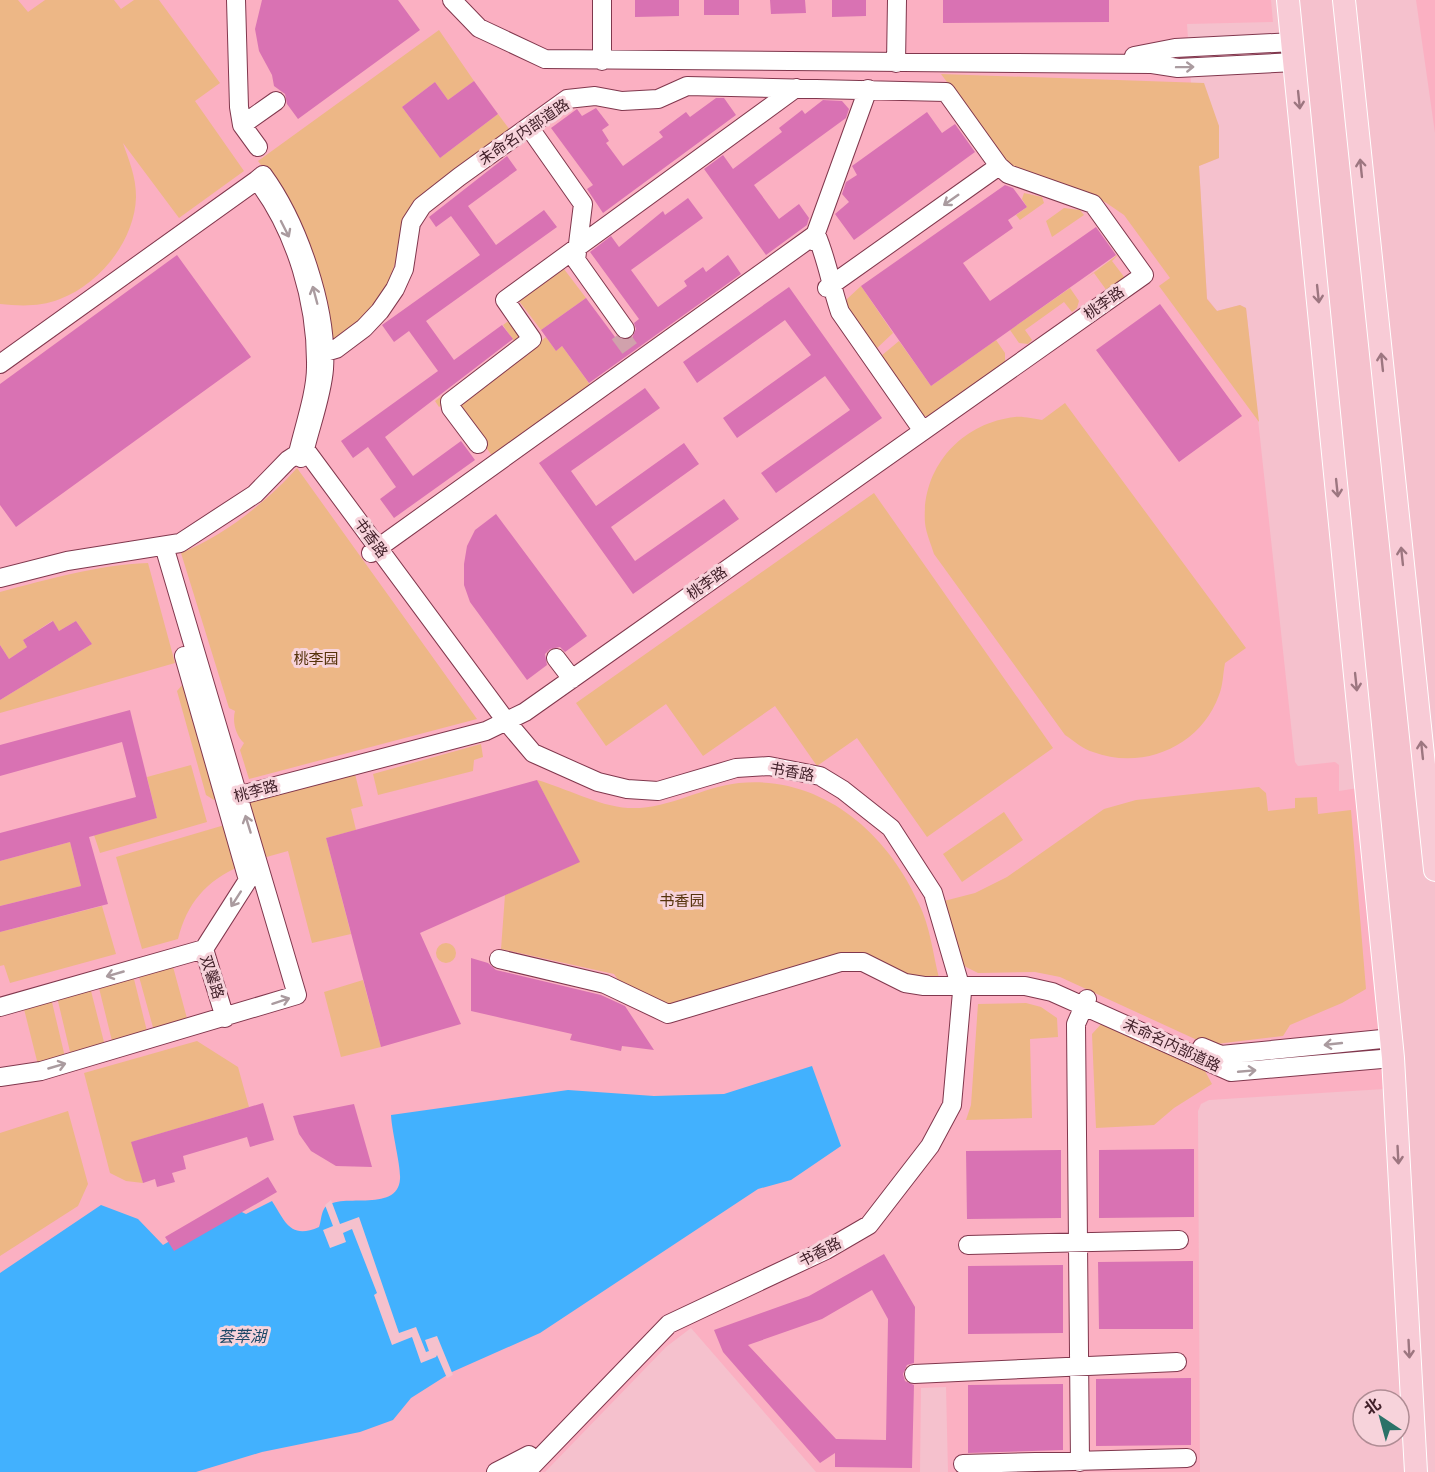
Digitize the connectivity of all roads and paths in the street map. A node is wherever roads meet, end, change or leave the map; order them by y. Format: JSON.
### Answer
{"nodes":[{"id":1,"x":236,"y":0,"type":"edge"},
{"id":2,"x":452,"y":0,"type":"edge"},
{"id":3,"x":462,"y":0,"type":"edge"},
{"id":4,"x":602,"y":0,"type":"edge"},
{"id":5,"x":897,"y":0,"type":"edge"},
{"id":6,"x":1288,"y":0,"type":"edge"},
{"id":7,"x":1344,"y":0,"type":"edge"},
{"id":8,"x":1294,"y":52,"type":"junction"},
{"id":9,"x":602,"y":57,"type":"junction"},
{"id":10,"x":896,"y":59,"type":"junction"},
{"id":11,"x":791,"y":88,"type":"junction"},
{"id":12,"x":868,"y":89,"type":"junction"},
{"id":13,"x":276,"y":101,"type":"dead end"},
{"id":14,"x":242,"y":125,"type":"junction"},
{"id":15,"x":525,"y":129,"type":"junction"},
{"id":16,"x":258,"y":147,"type":"dead end"},
{"id":17,"x":999,"y":166,"type":"junction"},
{"id":18,"x":815,"y":238,"type":"junction"},
{"id":19,"x":572,"y":249,"type":"junction"},
{"id":20,"x":1142,"y":273,"type":"joint"},
{"id":21,"x":829,"y":286,"type":"junction"},
{"id":22,"x":622,"y":332,"type":"tunnel mouth"},
{"id":23,"x":320,"y":354,"type":"junction"},
{"id":24,"x":0,"y":364,"type":"edge"},
{"id":25,"x":919,"y":430,"type":"junction"},
{"id":26,"x":478,"y":444,"type":"dead end"},
{"id":27,"x":303,"y":454,"type":"junction"},
{"id":28,"x":159,"y":549,"type":"junction"},
{"id":29,"x":376,"y":553,"type":"junction"},
{"id":30,"x":0,"y":578,"type":"edge"},
{"id":31,"x":0,"y":584,"type":"edge"},
{"id":32,"x":500,"y":720,"type":"junction"},
{"id":33,"x":231,"y":793,"type":"junction"},
{"id":34,"x":1435,"y":870,"type":"edge"},
{"id":35,"x":204,"y":949,"type":"junction"},
{"id":36,"x":499,"y":959,"type":"dead end"},
{"id":37,"x":955,"y":984,"type":"junction"},
{"id":38,"x":1085,"y":1002,"type":"junction"},
{"id":39,"x":0,"y":1007,"type":"edge"},
{"id":40,"x":225,"y":1018,"type":"junction"},
{"id":41,"x":1392,"y":1048,"type":"junction"},
{"id":42,"x":0,"y":1077,"type":"edge"},
{"id":43,"x":1179,"y":1240,"type":"dead end"},
{"id":44,"x":1078,"y":1242,"type":"junction"},
{"id":45,"x":968,"y":1245,"type":"dead end"},
{"id":46,"x":1177,"y":1362,"type":"dead end"},
{"id":47,"x":1079,"y":1368,"type":"junction"},
{"id":48,"x":914,"y":1374,"type":"dead end"},
{"id":49,"x":1187,"y":1458,"type":"dead end"},
{"id":50,"x":1080,"y":1462,"type":"junction"},
{"id":51,"x":963,"y":1464,"type":"dead end"},
{"id":52,"x":496,"y":1472,"type":"edge"},
{"id":53,"x":519,"y":1472,"type":"edge"},
{"id":54,"x":1416,"y":1472,"type":"edge"}],
"edges":[{"from":1,"to":14,"type":"street"},
{"from":2,"to":9,"type":"street"},
{"from":3,"to":9,"type":"street"},
{"from":4,"to":9,"type":"street"},
{"from":5,"to":10,"type":"street"},
{"from":6,"to":8,"type":"main road"},
{"from":34,"to":7,"type":"main road","one_way":true},
{"from":8,"to":10,"type":"street"},
{"from":8,"to":41,"type":"main road","one_way":true},
{"from":9,"to":10,"type":"street"},
{"from":11,"to":12,"type":"street","name":"未命名内部道路"},
{"from":11,"to":15,"type":"street","name":"未命名内部道路"},
{"from":11,"to":19,"type":"street"},
{"from":12,"to":17,"type":"street","name":"未命名内部道路"},
{"from":12,"to":18,"type":"street"},
{"from":13,"to":14,"type":"street"},
{"from":14,"to":16,"type":"street"},
{"from":15,"to":19,"type":"street"},
{"from":15,"to":23,"type":"street","name":"未命名内部道路"},
{"from":17,"to":20,"type":"street","name":"未命名内部道路"},
{"from":17,"to":21,"type":"street","one_way":true},
{"from":18,"to":21,"type":"street"},
{"from":18,"to":29,"type":"street"},
{"from":19,"to":22,"type":"street"},
{"from":19,"to":26,"type":"street"},
{"from":20,"to":25,"type":"street","name":"桃李路"},
{"from":21,"to":25,"type":"street"},
{"from":23,"to":24,"type":"street"},
{"from":23,"to":27,"type":"street"},
{"from":25,"to":32,"type":"street","name":"桃李路"},
{"from":27,"to":28,"type":"street"},
{"from":27,"to":29,"type":"street","name":"书香路"},
{"from":28,"to":30,"type":"street"},
{"from":28,"to":31,"type":"street"},
{"from":28,"to":33,"type":"street"},
{"from":29,"to":32,"type":"street","name":"书香路"},
{"from":32,"to":33,"type":"street","name":"桃李路"},
{"from":32,"to":37,"type":"street","name":"书香路"},
{"from":33,"to":35,"type":"street","one_way":true},
{"from":40,"to":33,"type":"street","one_way":true},
{"from":35,"to":39,"type":"street","name":"双馨路","one_way":true},
{"from":35,"to":40,"type":"street","name":"双馨路"},
{"from":36,"to":37,"type":"street","name":"未命名内部道路"},
{"from":37,"to":38,"type":"street","name":"未命名内部道路"},
{"from":37,"to":52,"type":"street","name":"书香路"},
{"from":37,"to":53,"type":"street","name":"书香路"},
{"from":38,"to":41,"type":"street","name":"未命名内部道路"},
{"from":38,"to":44,"type":"street"},
{"from":42,"to":40,"type":"street","name":"双馨路","one_way":true},
{"from":41,"to":54,"type":"main road","one_way":true},
{"from":43,"to":44,"type":"street"},
{"from":44,"to":45,"type":"street"},
{"from":44,"to":47,"type":"street"},
{"from":46,"to":47,"type":"street"},
{"from":47,"to":48,"type":"street"},
{"from":47,"to":50,"type":"street"},
{"from":49,"to":50,"type":"street"},
{"from":50,"to":51,"type":"street"}]}
